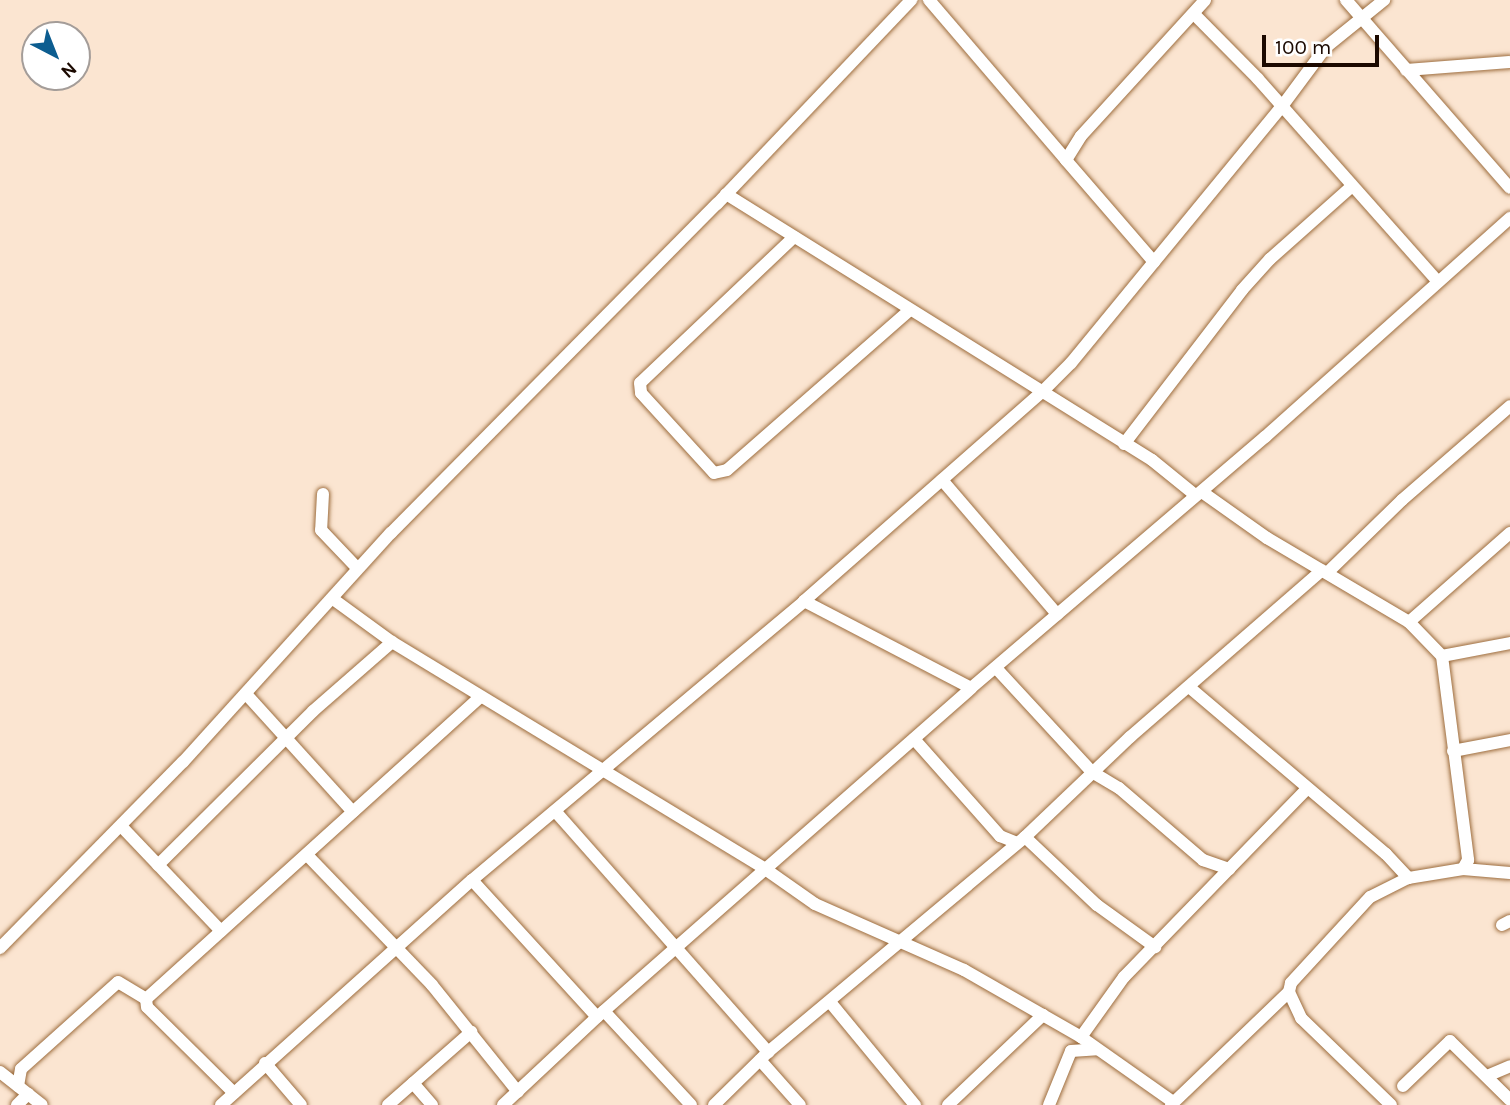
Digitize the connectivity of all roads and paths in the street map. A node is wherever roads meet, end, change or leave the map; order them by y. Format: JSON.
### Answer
{"nodes":[{"id":1,"x":911,"y":0,"type":"edge"},
{"id":2,"x":929,"y":0,"type":"edge"},
{"id":3,"x":1205,"y":0,"type":"edge"},
{"id":4,"x":1346,"y":0,"type":"edge"},
{"id":5,"x":1384,"y":0,"type":"edge"},
{"id":6,"x":1194,"y":14,"type":"junction"},
{"id":7,"x":1360,"y":16,"type":"junction"},
{"id":8,"x":1510,"y":62,"type":"edge"},
{"id":9,"x":1406,"y":70,"type":"junction"},
{"id":10,"x":1280,"y":109,"type":"junction"},
{"id":11,"x":1066,"y":160,"type":"junction"},
{"id":12,"x":1351,"y":187,"type":"junction"},
{"id":13,"x":1510,"y":188,"type":"edge"},
{"id":14,"x":726,"y":194,"type":"junction"},
{"id":15,"x":1510,"y":218,"type":"edge"},
{"id":16,"x":794,"y":237,"type":"junction"},
{"id":17,"x":1154,"y":262,"type":"junction"},
{"id":18,"x":1438,"y":282,"type":"junction"},
{"id":19,"x":910,"y":310,"type":"junction"},
{"id":20,"x":1041,"y":393,"type":"junction"},
{"id":21,"x":1510,"y":407,"type":"edge"},
{"id":22,"x":1124,"y":444,"type":"junction"},
{"id":23,"x":942,"y":480,"type":"junction"},
{"id":24,"x":323,"y":494,"type":"dead end"},
{"id":25,"x":1199,"y":494,"type":"junction"},
{"id":26,"x":1510,"y":533,"type":"edge"},
{"id":27,"x":357,"y":568,"type":"junction"},
{"id":28,"x":1325,"y":572,"type":"junction"},
{"id":29,"x":334,"y":599,"type":"junction"},
{"id":30,"x":804,"y":601,"type":"junction"},
{"id":31,"x":1057,"y":614,"type":"junction"},
{"id":32,"x":1409,"y":622,"type":"junction"},
{"id":33,"x":392,"y":642,"type":"junction"},
{"id":34,"x":1510,"y":643,"type":"edge"},
{"id":35,"x":1442,"y":656,"type":"junction"},
{"id":36,"x":996,"y":667,"type":"junction"},
{"id":37,"x":1189,"y":687,"type":"junction"},
{"id":38,"x":971,"y":688,"type":"junction"},
{"id":39,"x":246,"y":694,"type":"junction"},
{"id":40,"x":480,"y":697,"type":"junction"},
{"id":41,"x":286,"y":738,"type":"junction"},
{"id":42,"x":914,"y":739,"type":"junction"},
{"id":43,"x":1510,"y":740,"type":"edge"},
{"id":44,"x":1453,"y":751,"type":"junction"},
{"id":45,"x":602,"y":772,"type":"junction"},
{"id":46,"x":1093,"y":772,"type":"junction"},
{"id":47,"x":1307,"y":789,"type":"junction"},
{"id":48,"x":353,"y":811,"type":"junction"},
{"id":49,"x":555,"y":811,"type":"junction"},
{"id":50,"x":121,"y":826,"type":"junction"},
{"id":51,"x":1021,"y":840,"type":"junction"},
{"id":52,"x":307,"y":855,"type":"junction"},
{"id":53,"x":158,"y":865,"type":"junction"},
{"id":54,"x":1229,"y":869,"type":"junction"},
{"id":55,"x":1463,"y":869,"type":"junction"},
{"id":56,"x":768,"y":871,"type":"junction"},
{"id":57,"x":1510,"y":873,"type":"edge"},
{"id":58,"x":1408,"y":878,"type":"junction"},
{"id":59,"x":472,"y":880,"type":"junction"},
{"id":60,"x":221,"y":931,"type":"junction"},
{"id":61,"x":901,"y":941,"type":"junction"},
{"id":62,"x":678,"y":947,"type":"junction"},
{"id":63,"x":1155,"y":947,"type":"junction"},
{"id":64,"x":0,"y":948,"type":"edge"},
{"id":65,"x":397,"y":949,"type":"junction"},
{"id":66,"x":1289,"y":992,"type":"junction"},
{"id":67,"x":146,"y":999,"type":"junction"},
{"id":68,"x":830,"y":1002,"type":"junction"},
{"id":69,"x":601,"y":1014,"type":"junction"},
{"id":70,"x":1042,"y":1015,"type":"junction"},
{"id":71,"x":471,"y":1032,"type":"junction"},
{"id":72,"x":1081,"y":1037,"type":"junction"},
{"id":73,"x":1097,"y":1049,"type":"junction"},
{"id":74,"x":764,"y":1056,"type":"junction"},
{"id":75,"x":265,"y":1063,"type":"junction"},
{"id":76,"x":1510,"y":1066,"type":"edge"},
{"id":77,"x":0,"y":1072,"type":"edge"},
{"id":78,"x":1488,"y":1076,"type":"junction"},
{"id":79,"x":413,"y":1083,"type":"junction"},
{"id":80,"x":1403,"y":1086,"type":"dead end"},
{"id":81,"x":519,"y":1092,"type":"junction"},
{"id":82,"x":234,"y":1093,"type":"junction"},
{"id":83,"x":20,"y":1098,"type":"edge"},
{"id":84,"x":1510,"y":1100,"type":"edge"},
{"id":85,"x":1172,"y":1103,"type":"edge"},
{"id":86,"x":42,"y":1105,"type":"edge"},
{"id":87,"x":221,"y":1105,"type":"edge"},
{"id":88,"x":300,"y":1105,"type":"edge"},
{"id":89,"x":388,"y":1105,"type":"edge"},
{"id":90,"x":432,"y":1105,"type":"edge"},
{"id":91,"x":503,"y":1105,"type":"edge"},
{"id":92,"x":691,"y":1105,"type":"edge"},
{"id":93,"x":713,"y":1105,"type":"edge"},
{"id":94,"x":800,"y":1105,"type":"edge"},
{"id":95,"x":915,"y":1105,"type":"edge"},
{"id":96,"x":948,"y":1105,"type":"edge"},
{"id":97,"x":1049,"y":1105,"type":"edge"},
{"id":98,"x":1391,"y":1105,"type":"edge"}],
"edges":[{"from":1,"to":14,"type":"street"},
{"from":2,"to":11,"type":"street"},
{"from":3,"to":6,"type":"street"},
{"from":4,"to":7,"type":"street"},
{"from":5,"to":7,"type":"street"},
{"from":6,"to":10,"type":"street"},
{"from":6,"to":11,"type":"street"},
{"from":7,"to":9,"type":"street"},
{"from":7,"to":10,"type":"street"},
{"from":8,"to":9,"type":"street"},
{"from":9,"to":13,"type":"street"},
{"from":10,"to":12,"type":"street"},
{"from":10,"to":17,"type":"street"},
{"from":11,"to":17,"type":"street"},
{"from":12,"to":18,"type":"street"},
{"from":12,"to":22,"type":"street"},
{"from":14,"to":16,"type":"street"},
{"from":14,"to":27,"type":"street"},
{"from":15,"to":18,"type":"street"},
{"from":16,"to":19,"type":"street"},
{"from":16,"to":19,"type":"street"},
{"from":17,"to":20,"type":"street"},
{"from":18,"to":25,"type":"street"},
{"from":19,"to":20,"type":"street"},
{"from":20,"to":22,"type":"street"},
{"from":20,"to":23,"type":"street"},
{"from":21,"to":28,"type":"street"},
{"from":22,"to":25,"type":"street"},
{"from":23,"to":30,"type":"street"},
{"from":23,"to":31,"type":"street"},
{"from":24,"to":27,"type":"street"},
{"from":25,"to":28,"type":"street"},
{"from":25,"to":31,"type":"street"},
{"from":26,"to":32,"type":"street"},
{"from":27,"to":29,"type":"street"},
{"from":28,"to":32,"type":"street"},
{"from":28,"to":37,"type":"street"},
{"from":29,"to":33,"type":"street"},
{"from":29,"to":39,"type":"street"},
{"from":30,"to":38,"type":"street"},
{"from":30,"to":45,"type":"street"},
{"from":31,"to":36,"type":"street"},
{"from":32,"to":35,"type":"street"},
{"from":33,"to":40,"type":"street"},
{"from":33,"to":41,"type":"street"},
{"from":34,"to":35,"type":"street"},
{"from":35,"to":44,"type":"street"},
{"from":36,"to":38,"type":"street"},
{"from":36,"to":46,"type":"street"},
{"from":37,"to":46,"type":"street"},
{"from":37,"to":47,"type":"street"},
{"from":38,"to":42,"type":"street"},
{"from":39,"to":41,"type":"street"},
{"from":39,"to":50,"type":"street"},
{"from":40,"to":45,"type":"street"},
{"from":40,"to":48,"type":"street"},
{"from":41,"to":48,"type":"street"},
{"from":41,"to":53,"type":"street"},
{"from":42,"to":51,"type":"street"},
{"from":42,"to":56,"type":"street"},
{"from":43,"to":44,"type":"street"},
{"from":44,"to":55,"type":"street"},
{"from":45,"to":49,"type":"street"},
{"from":45,"to":56,"type":"street"},
{"from":46,"to":51,"type":"street"},
{"from":46,"to":54,"type":"street"},
{"from":47,"to":54,"type":"street"},
{"from":47,"to":58,"type":"street"},
{"from":48,"to":52,"type":"street"},
{"from":49,"to":59,"type":"street"},
{"from":49,"to":62,"type":"street"},
{"from":50,"to":53,"type":"street"},
{"from":50,"to":64,"type":"street"},
{"from":51,"to":61,"type":"street"},
{"from":51,"to":63,"type":"street"},
{"from":52,"to":60,"type":"street"},
{"from":52,"to":65,"type":"street"},
{"from":53,"to":60,"type":"street"},
{"from":54,"to":63,"type":"street"},
{"from":55,"to":57,"type":"street"},
{"from":55,"to":58,"type":"street"},
{"from":56,"to":61,"type":"street"},
{"from":56,"to":62,"type":"street"},
{"from":58,"to":66,"type":"street"},
{"from":59,"to":65,"type":"street"},
{"from":59,"to":69,"type":"street"},
{"from":60,"to":67,"type":"street"},
{"from":61,"to":68,"type":"street"},
{"from":61,"to":70,"type":"street"},
{"from":62,"to":69,"type":"street"},
{"from":62,"to":74,"type":"street"},
{"from":63,"to":72,"type":"street"},
{"from":65,"to":71,"type":"street"},
{"from":65,"to":75,"type":"street"},
{"from":66,"to":85,"type":"street"},
{"from":66,"to":98,"type":"street"},
{"from":67,"to":82,"type":"street"},
{"from":67,"to":83,"type":"street"},
{"from":68,"to":74,"type":"street"},
{"from":68,"to":95,"type":"street"},
{"from":69,"to":81,"type":"street"},
{"from":69,"to":92,"type":"street"},
{"from":70,"to":72,"type":"street"},
{"from":70,"to":96,"type":"street"},
{"from":71,"to":79,"type":"street"},
{"from":71,"to":81,"type":"street"},
{"from":72,"to":73,"type":"street"},
{"from":73,"to":85,"type":"street"},
{"from":73,"to":97,"type":"street"},
{"from":74,"to":93,"type":"street"},
{"from":74,"to":94,"type":"street"},
{"from":75,"to":82,"type":"street"},
{"from":75,"to":88,"type":"street"},
{"from":76,"to":78,"type":"street"},
{"from":77,"to":83,"type":"street"},
{"from":78,"to":80,"type":"street"},
{"from":78,"to":84,"type":"street"},
{"from":79,"to":89,"type":"street"},
{"from":79,"to":90,"type":"street"},
{"from":81,"to":91,"type":"street"},
{"from":82,"to":87,"type":"street"},
{"from":83,"to":86,"type":"street"}]}
